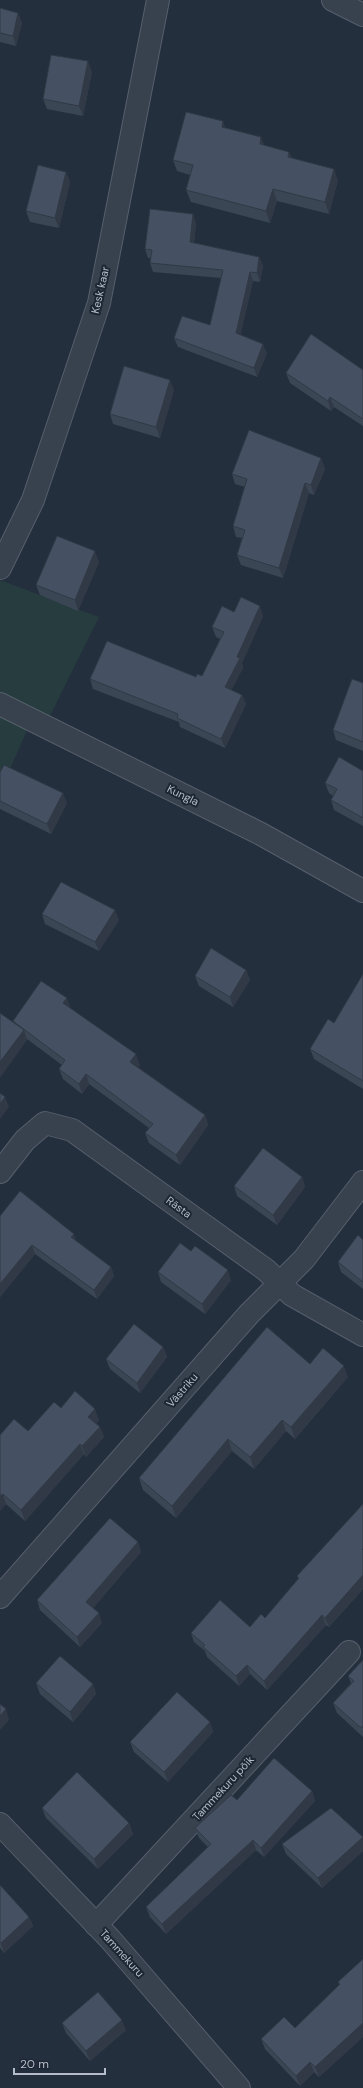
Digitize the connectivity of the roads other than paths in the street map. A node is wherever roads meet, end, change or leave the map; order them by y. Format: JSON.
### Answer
{"nodes":[{"id":1,"x":158,"y":0,"type":"edge"},
{"id":2,"x":334,"y":0,"type":"edge"},
{"id":3,"x":363,"y":15,"type":"edge"},
{"id":4,"x":0,"y":568,"type":"edge"},
{"id":5,"x":0,"y":704,"type":"edge"},
{"id":6,"x":363,"y":891,"type":"edge"},
{"id":7,"x":0,"y":1172,"type":"edge"},
{"id":8,"x":363,"y":1182,"type":"edge"},
{"id":9,"x":280,"y":1283,"type":"junction"},
{"id":10,"x":363,"y":1336,"type":"edge"},
{"id":11,"x":0,"y":1597,"type":"edge"},
{"id":12,"x":349,"y":1652,"type":"dead end"},
{"id":13,"x":0,"y":1824,"type":"edge"},
{"id":14,"x":96,"y":1924,"type":"junction"},
{"id":15,"x":239,"y":2088,"type":"edge"}],
"edges":[{"from":1,"to":4,"type":"street","name":"Kesk kaar"},
{"from":2,"to":3,"type":"street"},
{"from":5,"to":6,"type":"street","name":"Kungla"},
{"from":7,"to":9,"type":"street","name":"Rästa"},
{"from":8,"to":9,"type":"street","name":"Västriku"},
{"from":9,"to":10,"type":"street","name":"Rästa"},
{"from":9,"to":11,"type":"street","name":"Västriku"},
{"from":12,"to":14,"type":"street","name":"Tammekuru põik"},
{"from":13,"to":14,"type":"street","name":"Tammekuru"},
{"from":14,"to":15,"type":"street","name":"Tammekuru"}]}
